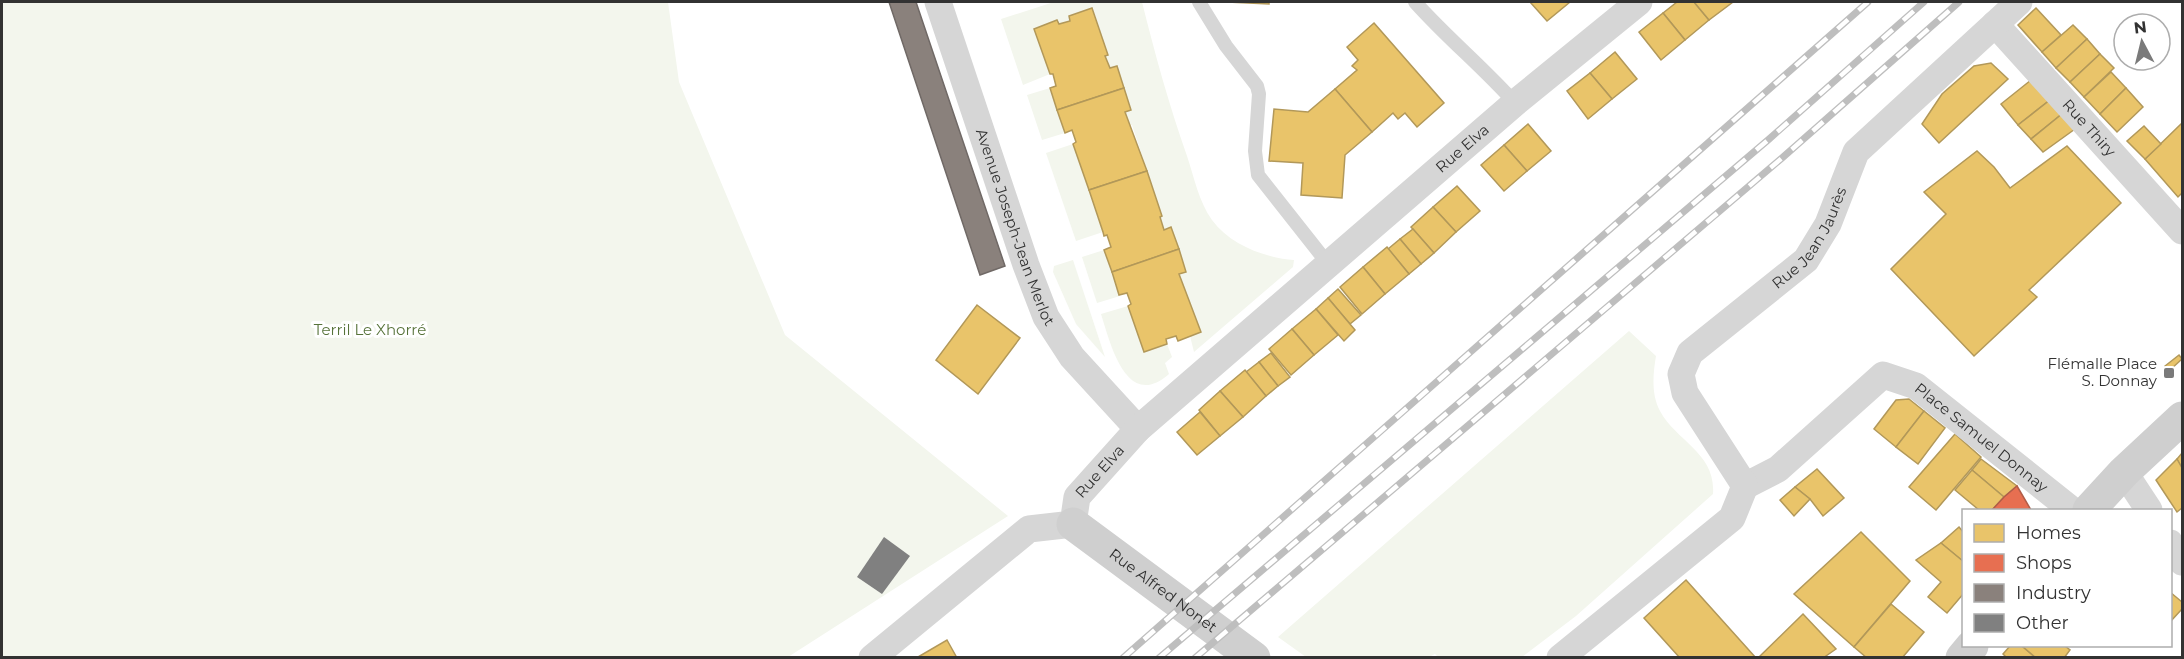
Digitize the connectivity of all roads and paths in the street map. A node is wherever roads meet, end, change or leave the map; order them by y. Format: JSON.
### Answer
{"nodes":[{"id":1,"x":938,"y":2,"type":"edge"},
{"id":2,"x":1199,"y":2,"type":"edge"},
{"id":3,"x":1415,"y":2,"type":"edge"},
{"id":4,"x":1639,"y":2,"type":"edge"},
{"id":5,"x":2019,"y":2,"type":"edge"},
{"id":6,"x":1995,"y":24,"type":"junction"},
{"id":7,"x":1515,"y":103,"type":"junction"},
{"id":8,"x":2182,"y":231,"type":"edge"},
{"id":9,"x":1329,"y":265,"type":"junction"},
{"id":10,"x":2182,"y":418,"type":"edge"},
{"id":11,"x":1138,"y":429,"type":"junction"},
{"id":12,"x":2124,"y":472,"type":"junction"},
{"id":13,"x":1745,"y":486,"type":"junction"},
{"id":14,"x":2071,"y":509,"type":"edge"},
{"id":15,"x":2090,"y":509,"type":"edge"},
{"id":16,"x":2148,"y":509,"type":"edge"},
{"id":17,"x":1073,"y":524,"type":"junction"},
{"id":18,"x":2172,"y":546,"type":"edge"},
{"id":19,"x":2182,"y":562,"type":"edge"},
{"id":20,"x":872,"y":657,"type":"edge"},
{"id":21,"x":1254,"y":657,"type":"edge"},
{"id":22,"x":1560,"y":657,"type":"edge"}],
"edges":[{"from":1,"to":11,"type":"street","name":"Avenue Joseph-Jean Merlot"},
{"from":2,"to":9,"type":"lane"},
{"from":3,"to":7,"type":"lane"},
{"from":4,"to":7,"type":"street","name":"Rue Elva"},
{"from":5,"to":6,"type":"street","name":"Rue Jean Jaurès"},
{"from":6,"to":8,"type":"street","name":"Rue Thiry"},
{"from":6,"to":13,"type":"street","name":"Rue Jean Jaurès"},
{"from":7,"to":9,"type":"street","name":"Rue Elva"},
{"from":9,"to":11,"type":"street","name":"Rue Elva"},
{"from":10,"to":12,"type":"street"},
{"from":11,"to":17,"type":"street","name":"Rue Elva"},
{"from":12,"to":15,"type":"street"},
{"from":12,"to":16,"type":"street"},
{"from":13,"to":14,"type":"street","name":"Place Samuel Donnay"},
{"from":13,"to":22,"type":"street"},
{"from":17,"to":20,"type":"street"},
{"from":17,"to":21,"type":"street","name":"Rue Alfred Nonet"},
{"from":18,"to":19,"type":"street"}]}
